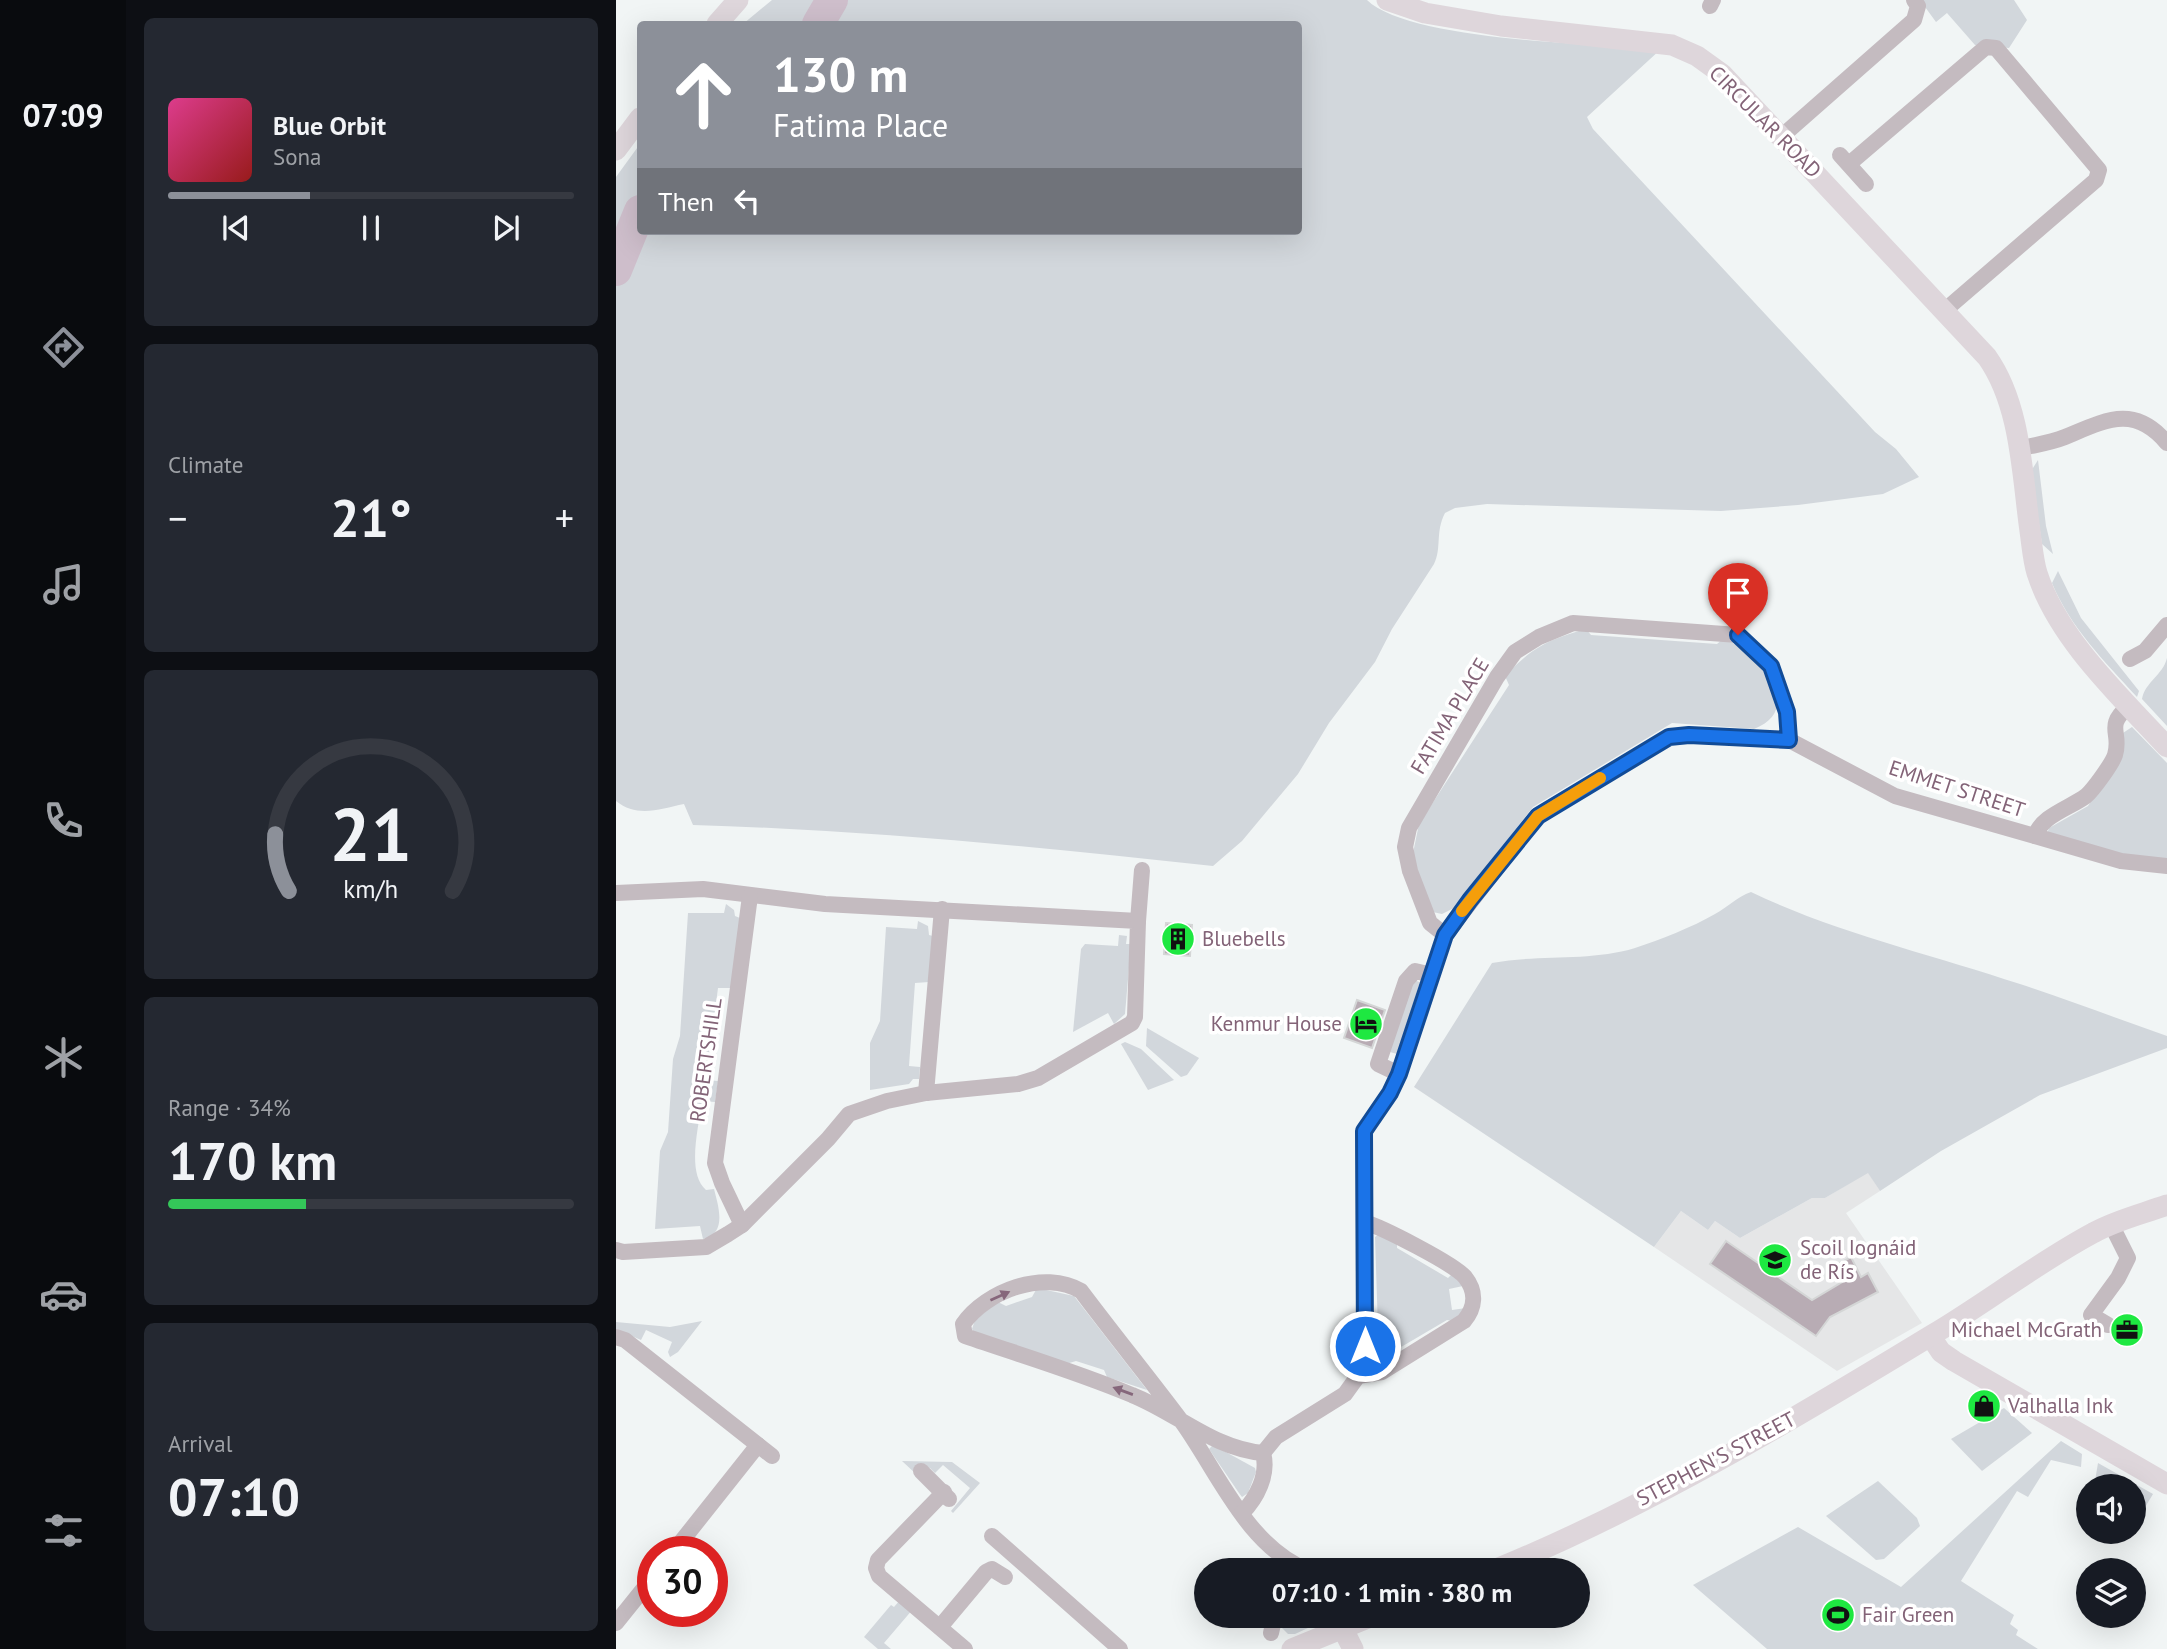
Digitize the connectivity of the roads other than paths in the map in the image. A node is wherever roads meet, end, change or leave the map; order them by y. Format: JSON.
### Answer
{"nodes":[{"id":1,"x":738,"y":0,"type":"edge"},
{"id":2,"x":1387,"y":0,"type":"edge"},
{"id":3,"x":1916,"y":3,"type":"edge"},
{"id":4,"x":720,"y":21,"type":"edge"},
{"id":5,"x":637,"y":122,"type":"edge"},
{"id":6,"x":1781,"y":137,"type":"junction"},
{"id":7,"x":616,"y":150,"type":"edge"},
{"id":8,"x":1866,"y":184,"type":"dead end"},
{"id":9,"x":1944,"y":311,"type":"junction"},
{"id":10,"x":2167,"y":443,"type":"edge"},
{"id":11,"x":2018,"y":449,"type":"junction"},
{"id":12,"x":2167,"y":625,"type":"edge"},
{"id":13,"x":2130,"y":659,"type":"dead end"},
{"id":14,"x":2129,"y":706,"type":"junction"},
{"id":15,"x":1789,"y":740,"type":"junction"},
{"id":16,"x":2167,"y":747,"type":"edge"},
{"id":17,"x":2035,"y":836,"type":"junction"},
{"id":18,"x":2167,"y":866,"type":"edge"},
{"id":19,"x":1142,"y":870,"type":"dead end"},
{"id":20,"x":616,"y":893,"type":"edge"},
{"id":21,"x":750,"y":896,"type":"junction"},
{"id":22,"x":942,"y":909,"type":"junction"},
{"id":23,"x":1138,"y":921,"type":"junction"},
{"id":24,"x":1445,"y":935,"type":"junction"},
{"id":25,"x":1432,"y":975,"type":"junction"},
{"id":26,"x":1399,"y":1074,"type":"junction"},
{"id":27,"x":926,"y":1093,"type":"junction"},
{"id":28,"x":2167,"y":1205,"type":"edge"},
{"id":29,"x":1364,"y":1222,"type":"junction"},
{"id":30,"x":2111,"y":1224,"type":"junction"},
{"id":31,"x":742,"y":1225,"type":"junction"},
{"id":32,"x":616,"y":1250,"type":"edge"},
{"id":33,"x":2108,"y":1325,"type":"dead end"},
{"id":34,"x":616,"y":1337,"type":"edge"},
{"id":35,"x":1931,"y":1337,"type":"junction"},
{"id":36,"x":1358,"y":1376,"type":"junction"},
{"id":37,"x":1183,"y":1424,"type":"junction"},
{"id":38,"x":758,"y":1445,"type":"junction"},
{"id":39,"x":1264,"y":1453,"type":"junction"},
{"id":40,"x":772,"y":1456,"type":"dead end"},
{"id":41,"x":921,"y":1471,"type":"dead end"},
{"id":42,"x":2167,"y":1484,"type":"edge"},
{"id":43,"x":1242,"y":1513,"type":"junction"},
{"id":44,"x":686,"y":1536,"type":"edge"},
{"id":45,"x":992,"y":1536,"type":"dead end"},
{"id":46,"x":1280,"y":1558,"type":"edge"},
{"id":47,"x":1524,"y":1558,"type":"edge"},
{"id":48,"x":1004,"y":1577,"type":"dead end"},
{"id":49,"x":637,"y":1597,"type":"edge"},
{"id":50,"x":616,"y":1623,"type":"edge"},
{"id":51,"x":940,"y":1627,"type":"junction"},
{"id":52,"x":1272,"y":1628,"type":"edge"},
{"id":53,"x":1340,"y":1628,"type":"edge"},
{"id":54,"x":1342,"y":1628,"type":"edge"},
{"id":55,"x":1271,"y":1633,"type":"dead end"},
{"id":56,"x":965,"y":1649,"type":"edge"},
{"id":57,"x":1120,"y":1649,"type":"edge"},
{"id":58,"x":1292,"y":1649,"type":"edge"},
{"id":59,"x":1353,"y":1649,"type":"edge"}],
"edges":[{"from":1,"to":4,"type":"main road"},
{"from":2,"to":6,"type":"main road","name":"CIRCULAR ROAD"},
{"from":3,"to":6,"type":"street"},
{"from":5,"to":7,"type":"main road"},
{"from":6,"to":9,"type":"main road","name":"CIRCULAR ROAD"},
{"from":8,"to":9,"type":"street"},
{"from":9,"to":11,"type":"main road","name":"CIRCULAR ROAD"},
{"from":10,"to":11,"type":"street"},
{"from":11,"to":14,"type":"main road","name":"CIRCULAR ROAD"},
{"from":12,"to":13,"type":"street"},
{"from":14,"to":16,"type":"main road","name":"CIRCULAR ROAD"},
{"from":14,"to":17,"type":"street","name":"EMMET STREET"},
{"from":15,"to":17,"type":"street","name":"EMMET STREET"},
{"from":15,"to":24,"type":"street"},
{"from":15,"to":24,"type":"street","name":"FATIMA PLACE"},
{"from":17,"to":18,"type":"street"},
{"from":19,"to":23,"type":"street"},
{"from":20,"to":21,"type":"street"},
{"from":21,"to":22,"type":"street"},
{"from":21,"to":31,"type":"street","name":"ROBERTSHILL"},
{"from":22,"to":23,"type":"street"},
{"from":22,"to":27,"type":"street"},
{"from":23,"to":27,"type":"street"},
{"from":24,"to":25,"type":"street"},
{"from":25,"to":26,"type":"street"},
{"from":25,"to":26,"type":"street"},
{"from":26,"to":29,"type":"street"},
{"from":27,"to":31,"type":"street"},
{"from":28,"to":30,"type":"main road","name":"STEPHEN'S STREET"},
{"from":29,"to":36,"type":"street"},
{"from":29,"to":36,"type":"street"},
{"from":30,"to":33,"type":"street"},
{"from":30,"to":35,"type":"main road","name":"STEPHEN'S STREET"},
{"from":31,"to":32,"type":"street"},
{"from":34,"to":38,"type":"street"},
{"from":35,"to":42,"type":"main road"},
{"from":35,"to":47,"type":"main road","name":"STEPHEN'S STREET"},
{"from":36,"to":39,"type":"street"},
{"from":37,"to":37,"type":"street","one_way":true},
{"from":37,"to":39,"type":"street"},
{"from":37,"to":43,"type":"street"},
{"from":38,"to":40,"type":"street"},
{"from":38,"to":44,"type":"street"},
{"from":39,"to":43,"type":"street"},
{"from":41,"to":51,"type":"street"},
{"from":43,"to":46,"type":"street"},
{"from":45,"to":57,"type":"street"},
{"from":48,"to":51,"type":"street"},
{"from":49,"to":50,"type":"street"},
{"from":51,"to":56,"type":"street"},
{"from":52,"to":55,"type":"street"},
{"from":53,"to":58,"type":"main road"},
{"from":54,"to":59,"type":"main road"}]}
